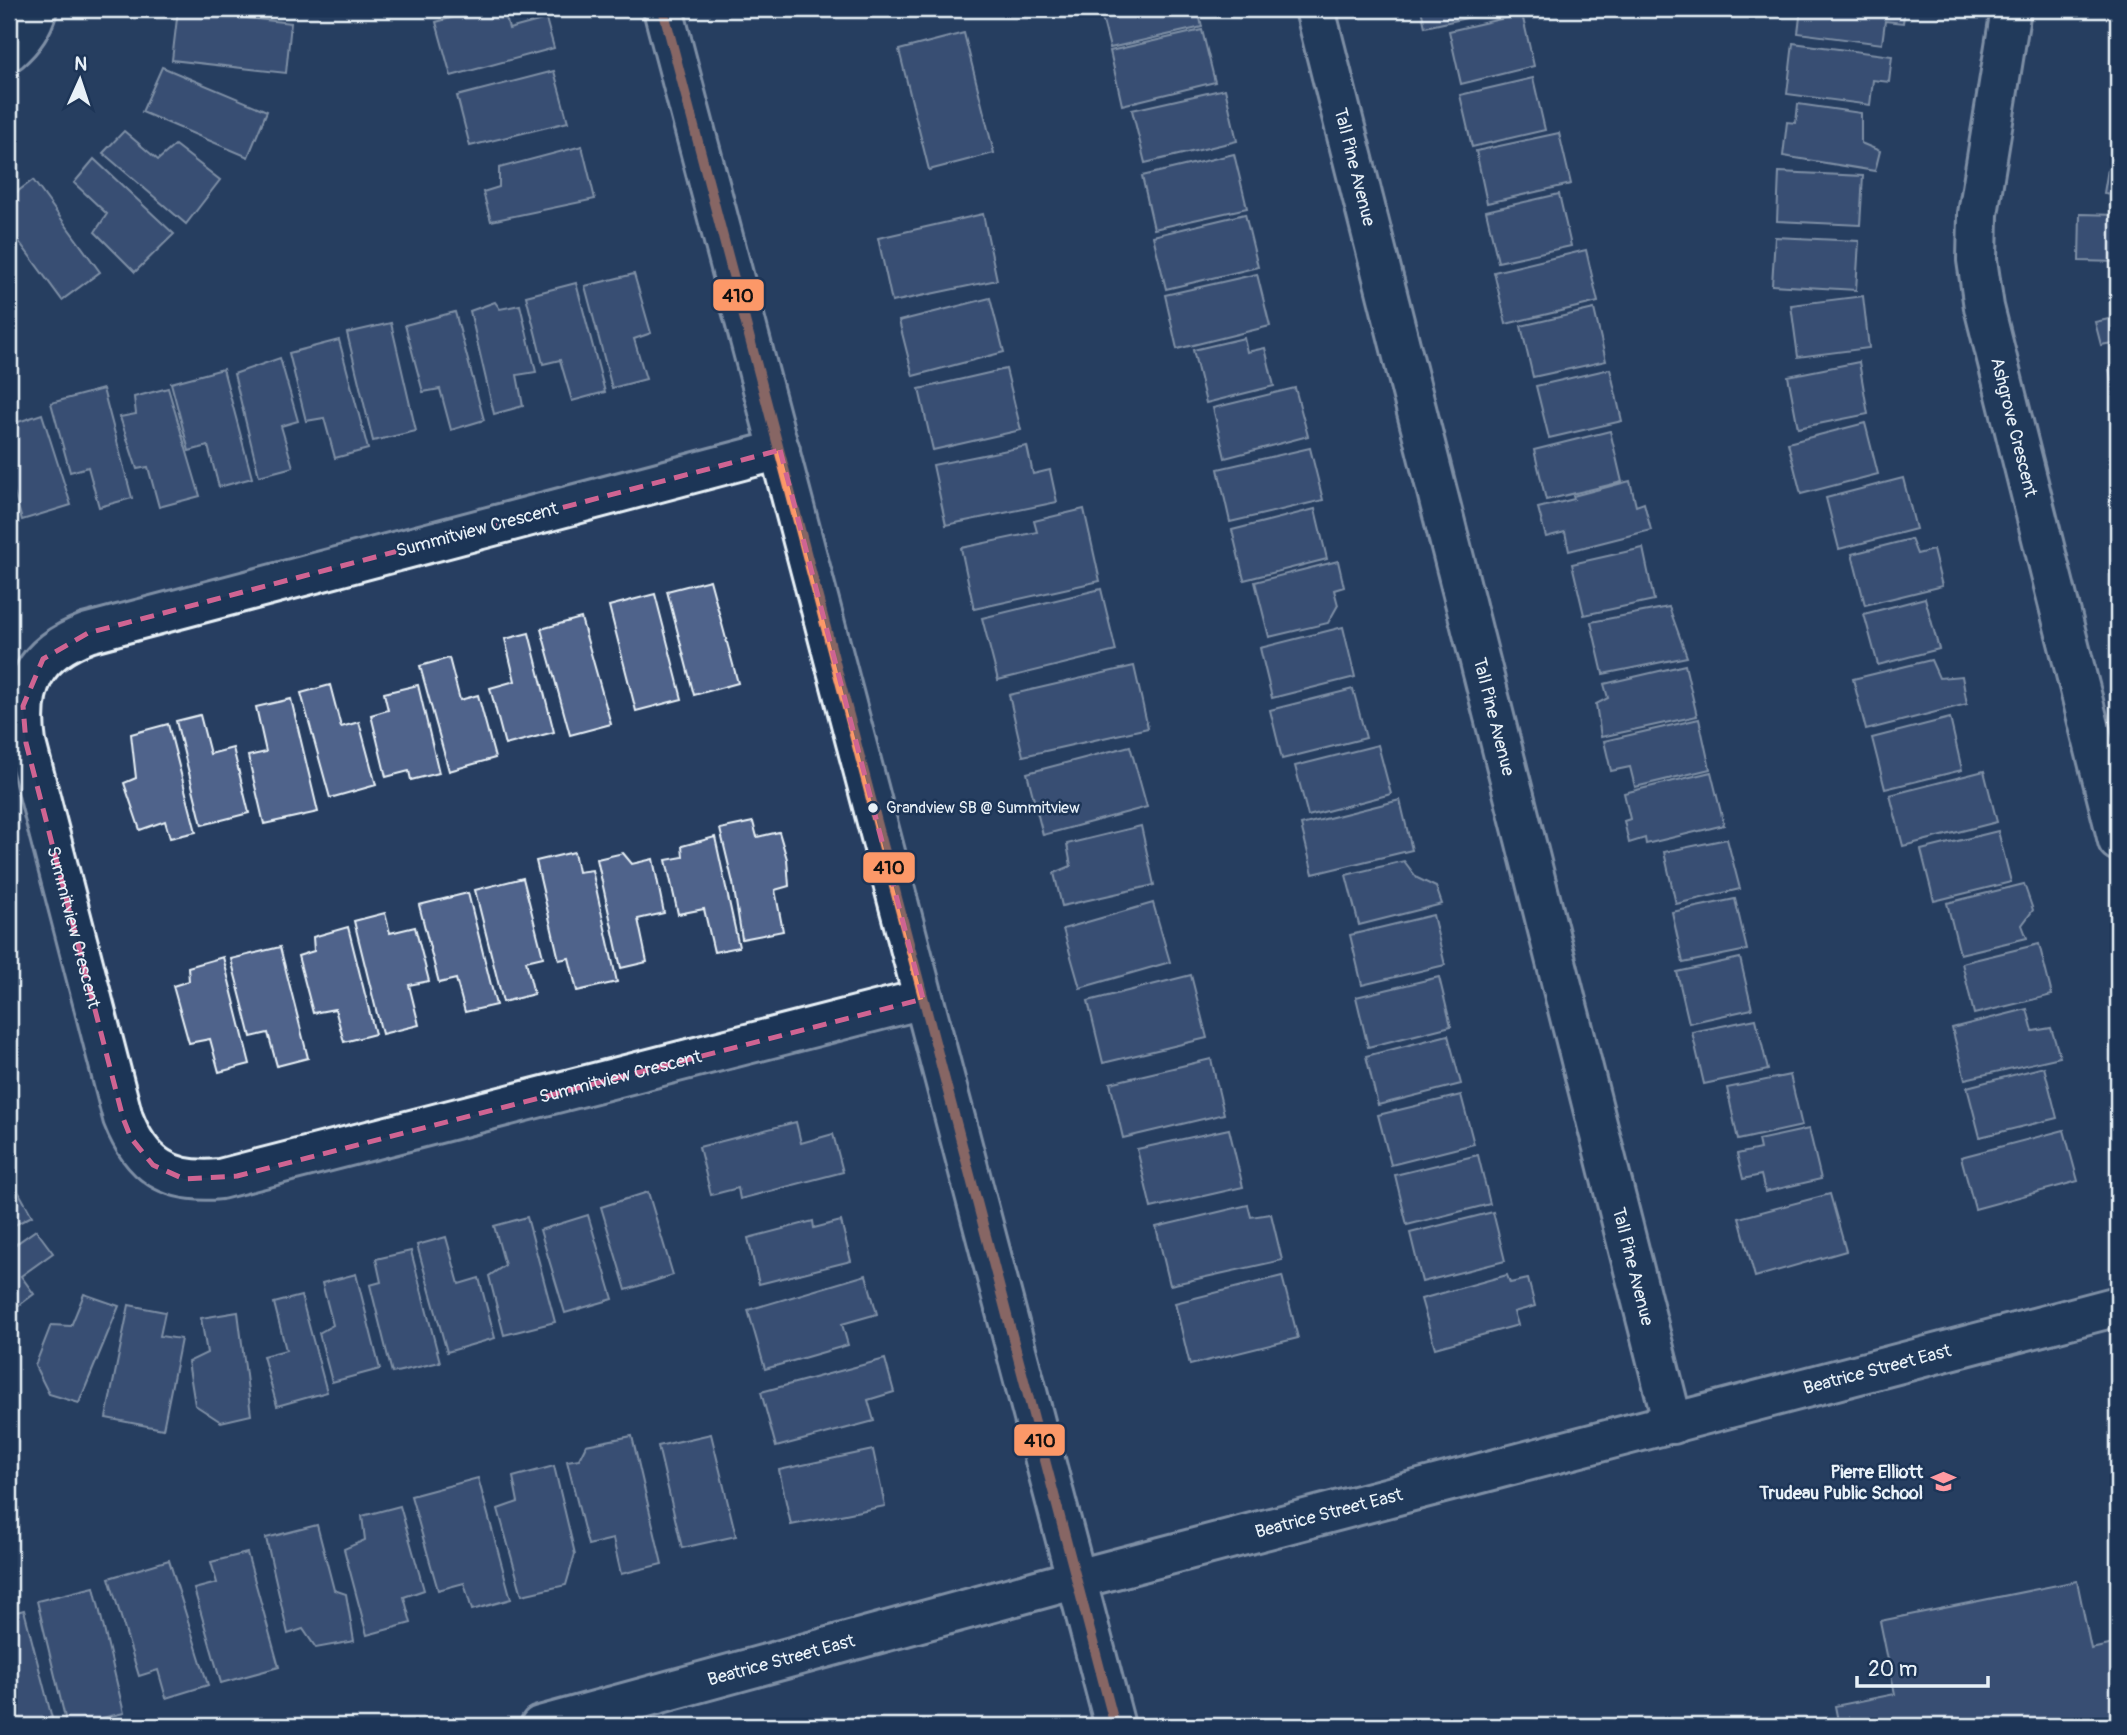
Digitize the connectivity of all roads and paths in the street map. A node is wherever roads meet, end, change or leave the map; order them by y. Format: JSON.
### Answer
{"nodes":[{"id":1,"x":37,"y":9,"type":"edge"},
{"id":2,"x":663,"y":9,"type":"edge"},
{"id":3,"x":1315,"y":9,"type":"edge"},
{"id":4,"x":2011,"y":9,"type":"edge"},
{"id":5,"x":9,"y":51,"type":"edge"},
{"id":6,"x":780,"y":450,"type":"junction"},
{"id":7,"x":2118,"y":841,"type":"edge"},
{"id":8,"x":923,"y":999,"type":"junction"},
{"id":9,"x":2118,"y":1306,"type":"edge"},
{"id":10,"x":1673,"y":1424,"type":"junction"},
{"id":11,"x":1077,"y":1579,"type":"junction"},
{"id":12,"x":540,"y":1726,"type":"edge"},
{"id":13,"x":1115,"y":1726,"type":"edge"}],
"edges":[{"from":1,"to":5,"type":"street"},
{"from":2,"to":6,"type":"street"},
{"from":3,"to":10,"type":"street","name":"Tall Pine Avenue"},
{"from":4,"to":7,"type":"street","name":"Ashgrove Crescent"},
{"from":6,"to":8,"type":"street"},
{"from":6,"to":8,"type":"street","name":"Summitview Crescent"},
{"from":8,"to":11,"type":"street"},
{"from":9,"to":10,"type":"street","name":"Beatrice Street East"},
{"from":10,"to":11,"type":"street","name":"Beatrice Street East"},
{"from":11,"to":12,"type":"street","name":"Beatrice Street East"},
{"from":11,"to":13,"type":"street"}]}
